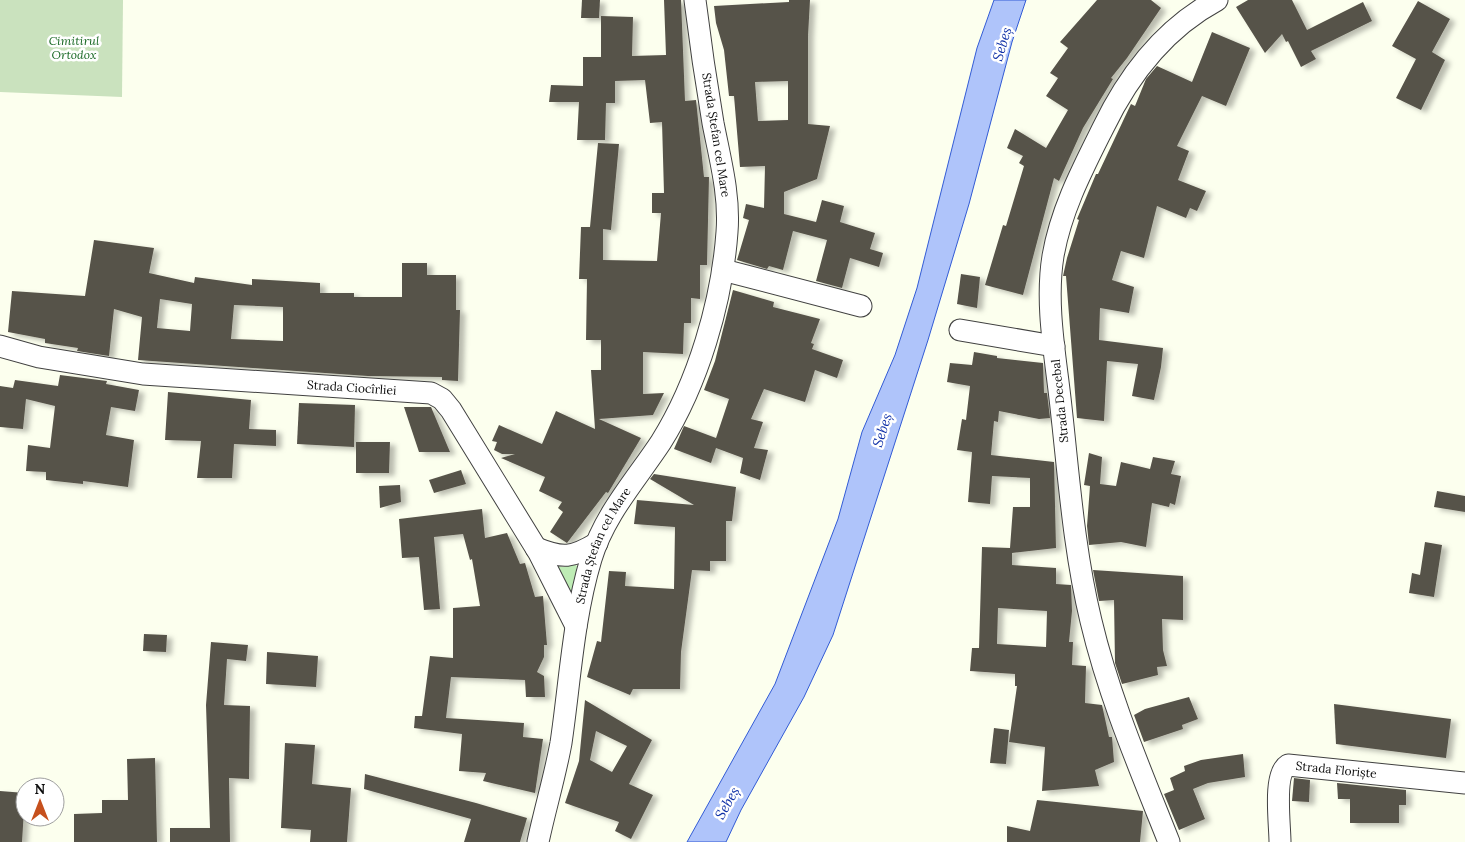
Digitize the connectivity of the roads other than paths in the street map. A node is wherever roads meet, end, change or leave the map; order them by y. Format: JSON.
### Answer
{"nodes":[{"id":1,"x":696,"y":0,"type":"edge"},
{"id":2,"x":1203,"y":3,"type":"edge"},
{"id":3,"x":722,"y":270,"type":"junction"},
{"id":4,"x":861,"y":306,"type":"dead end"},
{"id":5,"x":960,"y":330,"type":"dead end"},
{"id":6,"x":0,"y":346,"type":"edge"},
{"id":7,"x":1054,"y":346,"type":"junction"},
{"id":8,"x":597,"y":543,"type":"junction"},
{"id":9,"x":536,"y":548,"type":"junction"},
{"id":10,"x":576,"y":626,"type":"junction"},
{"id":11,"x":1465,"y":783,"type":"edge"},
{"id":12,"x":538,"y":842,"type":"edge"},
{"id":13,"x":1169,"y":842,"type":"edge"},
{"id":14,"x":1280,"y":842,"type":"edge"}],
"edges":[{"from":1,"to":3,"type":"street","name":"Strada Ștefan cel Mare"},
{"from":2,"to":7,"type":"street","name":"Strada Decebal"},
{"from":3,"to":4,"type":"street"},
{"from":3,"to":8,"type":"street","name":"Strada Ștefan cel Mare"},
{"from":5,"to":7,"type":"street"},
{"from":6,"to":9,"type":"street","name":"Strada Ciocîrliei"},
{"from":7,"to":13,"type":"street","name":"Strada Decebal"},
{"from":8,"to":9,"type":"street"},
{"from":8,"to":10,"type":"street","name":"Strada Ștefan cel Mare"},
{"from":9,"to":10,"type":"street","name":"Strada Ciocîrliei"},
{"from":10,"to":12,"type":"street","name":"Strada Ștefan cel Mare"},
{"from":11,"to":14,"type":"street","name":"Strada Floriște"}]}
